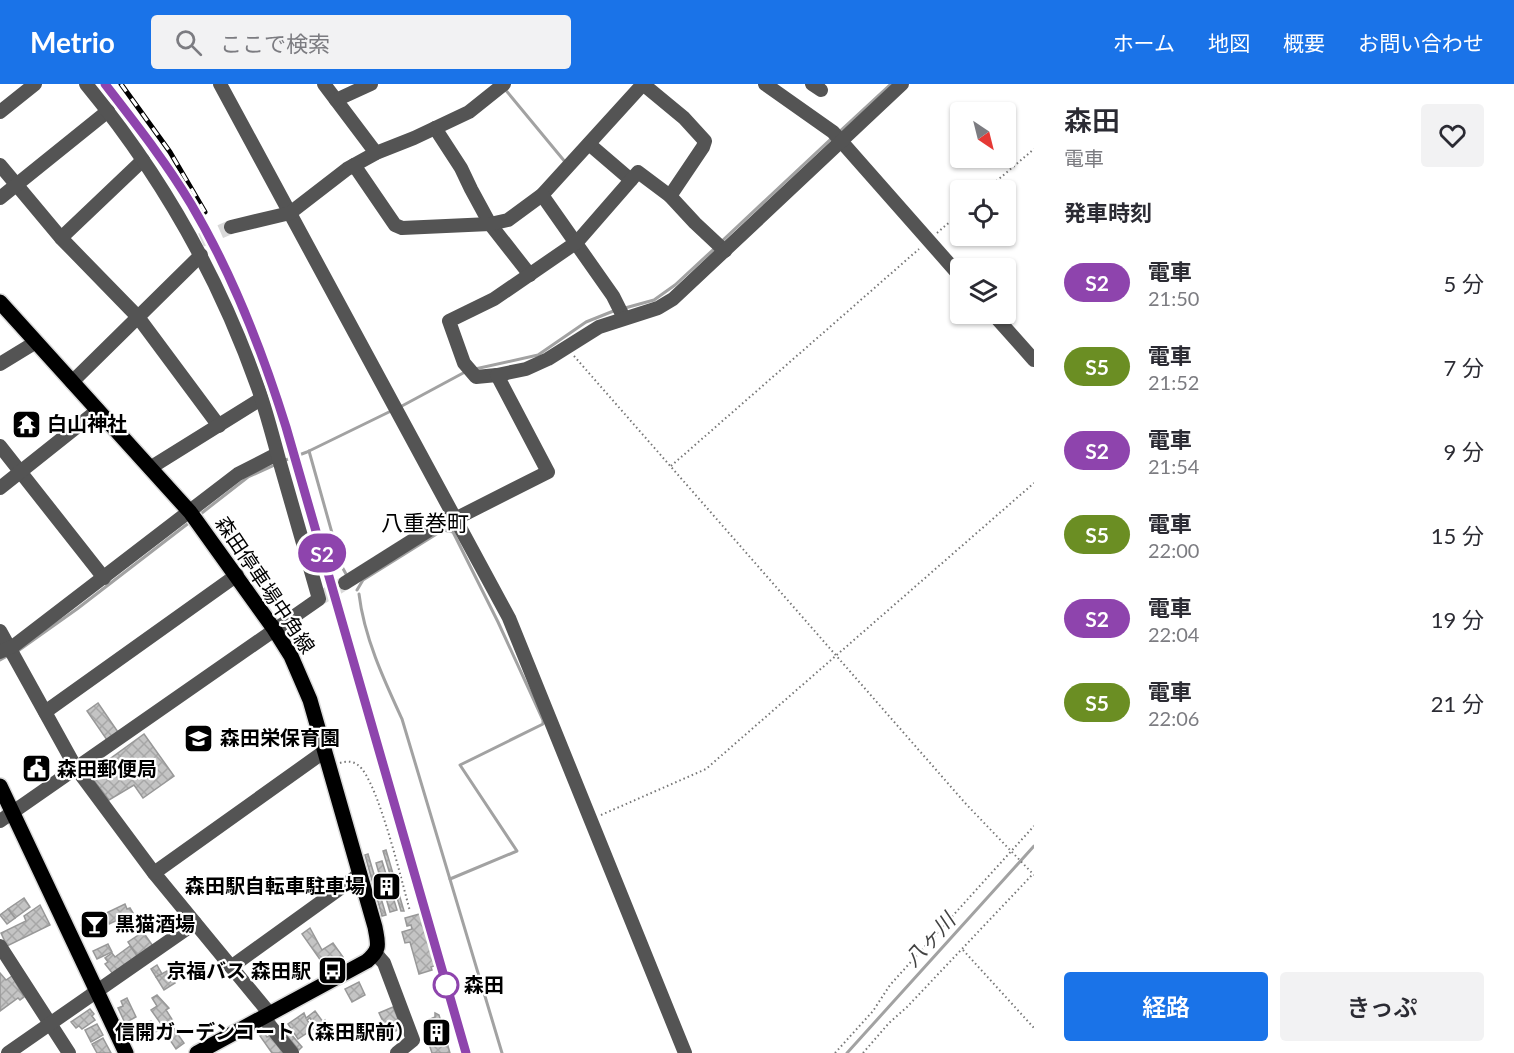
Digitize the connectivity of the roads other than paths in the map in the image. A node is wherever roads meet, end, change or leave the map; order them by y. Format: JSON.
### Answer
{"nodes":[{"id":1,"x":35,"y":84,"type":"edge"},
{"id":2,"x":86,"y":84,"type":"edge"},
{"id":3,"x":220,"y":84,"type":"edge"},
{"id":4,"x":324,"y":84,"type":"edge"},
{"id":5,"x":370,"y":84,"type":"edge"},
{"id":6,"x":643,"y":84,"type":"edge"},
{"id":7,"x":765,"y":84,"type":"edge"},
{"id":8,"x":902,"y":84,"type":"edge"},
{"id":9,"x":502,"y":86,"type":"edge"},
{"id":10,"x":336,"y":100,"type":"junction"},
{"id":11,"x":108,"y":111,"type":"junction"},
{"id":12,"x":0,"y":112,"type":"edge"},
{"id":13,"x":435,"y":128,"type":"junction"},
{"id":14,"x":838,"y":137,"type":"junction"},
{"id":15,"x":590,"y":144,"type":"junction"},
{"id":16,"x":376,"y":153,"type":"junction"},
{"id":17,"x":143,"y":160,"type":"junction"},
{"id":18,"x":0,"y":165,"type":"edge"},
{"id":19,"x":354,"y":165,"type":"junction"},
{"id":20,"x":632,"y":180,"type":"junction"},
{"id":21,"x":17,"y":184,"type":"junction"},
{"id":22,"x":542,"y":195,"type":"junction"},
{"id":23,"x":670,"y":196,"type":"junction"},
{"id":24,"x":0,"y":198,"type":"edge"},
{"id":25,"x":290,"y":213,"type":"junction"},
{"id":26,"x":490,"y":224,"type":"junction"},
{"id":27,"x":231,"y":226,"type":"tunnel mouth"},
{"id":28,"x":61,"y":238,"type":"junction"},
{"id":29,"x":577,"y":242,"type":"junction"},
{"id":30,"x":199,"y":246,"type":"junction"},
{"id":31,"x":720,"y":247,"type":"junction"},
{"id":32,"x":950,"y":265,"type":"edge"},
{"id":33,"x":530,"y":275,"type":"junction"},
{"id":34,"x":0,"y":302,"type":"edge"},
{"id":35,"x":621,"y":313,"type":"junction"},
{"id":36,"x":138,"y":317,"type":"junction"},
{"id":37,"x":1002,"y":324,"type":"edge"},
{"id":38,"x":36,"y":342,"type":"junction"},
{"id":39,"x":1034,"y":360,"type":"edge"},
{"id":40,"x":0,"y":364,"type":"edge"},
{"id":41,"x":497,"y":375,"type":"junction"},
{"id":42,"x":72,"y":382,"type":"junction"},
{"id":43,"x":261,"y":399,"type":"junction"},
{"id":44,"x":98,"y":410,"type":"junction"},
{"id":45,"x":219,"y":426,"type":"junction"},
{"id":46,"x":0,"y":446,"type":"edge"},
{"id":47,"x":277,"y":454,"type":"junction"},
{"id":48,"x":150,"y":468,"type":"junction"},
{"id":49,"x":20,"y":472,"type":"junction"},
{"id":50,"x":0,"y":488,"type":"edge"},
{"id":51,"x":194,"y":517,"type":"junction"},
{"id":52,"x":454,"y":517,"type":"junction"},
{"id":53,"x":237,"y":575,"type":"junction"},
{"id":54,"x":104,"y":578,"type":"junction"},
{"id":55,"x":345,"y":583,"type":"tunnel mouth"},
{"id":56,"x":274,"y":629,"type":"junction"},
{"id":57,"x":0,"y":631,"type":"edge"},
{"id":58,"x":5,"y":649,"type":"edge"},
{"id":59,"x":45,"y":712,"type":"junction"},
{"id":60,"x":327,"y":759,"type":"junction"},
{"id":61,"x":76,"y":768,"type":"junction"},
{"id":62,"x":0,"y":786,"type":"edge"},
{"id":63,"x":6,"y":817,"type":"edge"},
{"id":64,"x":154,"y":873,"type":"junction"},
{"id":65,"x":360,"y":874,"type":"junction"},
{"id":66,"x":195,"y":923,"type":"junction"},
{"id":67,"x":0,"y":946,"type":"edge"},
{"id":68,"x":376,"y":954,"type":"junction"},
{"id":69,"x":231,"y":967,"type":"junction"},
{"id":70,"x":97,"y":992,"type":"junction"},
{"id":71,"x":266,"y":1016,"type":"junction"},
{"id":72,"x":50,"y":1024,"type":"junction"},
{"id":73,"x":8,"y":1053,"type":"edge"},
{"id":74,"x":69,"y":1053,"type":"edge"},
{"id":75,"x":126,"y":1053,"type":"edge"},
{"id":76,"x":197,"y":1053,"type":"edge"},
{"id":77,"x":292,"y":1053,"type":"edge"},
{"id":78,"x":397,"y":1053,"type":"edge"},
{"id":79,"x":685,"y":1053,"type":"edge"}],
"edges":[{"from":1,"to":12,"type":"street"},
{"from":2,"to":11,"type":"street"},
{"from":3,"to":25,"type":"street"},
{"from":4,"to":10,"type":"street"},
{"from":5,"to":10,"type":"street"},
{"from":6,"to":15,"type":"street"},
{"from":6,"to":23,"type":"street"},
{"from":7,"to":14,"type":"street"},
{"from":8,"to":14,"type":"street"},
{"from":9,"to":13,"type":"street"},
{"from":10,"to":16,"type":"street"},
{"from":11,"to":17,"type":"street"},
{"from":11,"to":21,"type":"street"},
{"from":13,"to":16,"type":"street"},
{"from":13,"to":26,"type":"street"},
{"from":14,"to":31,"type":"street"},
{"from":14,"to":32,"type":"street"},
{"from":15,"to":20,"type":"street"},
{"from":15,"to":22,"type":"street"},
{"from":16,"to":19,"type":"street"},
{"from":17,"to":28,"type":"street"},
{"from":17,"to":30,"type":"street"},
{"from":18,"to":21,"type":"street"},
{"from":19,"to":25,"type":"street"},
{"from":19,"to":26,"type":"street"},
{"from":20,"to":23,"type":"street"},
{"from":20,"to":29,"type":"street"},
{"from":21,"to":24,"type":"street"},
{"from":21,"to":28,"type":"street"},
{"from":22,"to":26,"type":"street"},
{"from":22,"to":29,"type":"street"},
{"from":23,"to":31,"type":"street"},
{"from":25,"to":27,"type":"street"},
{"from":25,"to":52,"type":"street"},
{"from":26,"to":33,"type":"street"},
{"from":28,"to":36,"type":"street"},
{"from":29,"to":33,"type":"street"},
{"from":29,"to":35,"type":"street"},
{"from":30,"to":36,"type":"street"},
{"from":30,"to":43,"type":"street"},
{"from":31,"to":35,"type":"street"},
{"from":33,"to":41,"type":"street"},
{"from":34,"to":38,"type":"main road","name":"森田停車場中角線"},
{"from":35,"to":41,"type":"street"},
{"from":36,"to":42,"type":"street"},
{"from":36,"to":45,"type":"street"},
{"from":37,"to":39,"type":"street"},
{"from":38,"to":40,"type":"street"},
{"from":38,"to":42,"type":"main road","name":"森田停車場中角線"},
{"from":41,"to":52,"type":"street"},
{"from":42,"to":44,"type":"main road","name":"森田停車場中角線"},
{"from":43,"to":45,"type":"street"},
{"from":43,"to":47,"type":"street"},
{"from":44,"to":48,"type":"main road","name":"森田停車場中角線"},
{"from":44,"to":49,"type":"street"},
{"from":45,"to":48,"type":"street"},
{"from":46,"to":49,"type":"street"},
{"from":47,"to":51,"type":"street"},
{"from":47,"to":56,"type":"street"},
{"from":48,"to":51,"type":"main road","name":"森田停車場中角線"},
{"from":49,"to":50,"type":"street"},
{"from":49,"to":54,"type":"street"},
{"from":51,"to":53,"type":"main road","name":"森田停車場中角線"},
{"from":51,"to":54,"type":"street"},
{"from":52,"to":55,"type":"street"},
{"from":52,"to":79,"type":"street"},
{"from":53,"to":56,"type":"main road","name":"森田停車場中角線"},
{"from":53,"to":59,"type":"street"},
{"from":54,"to":58,"type":"street"},
{"from":56,"to":60,"type":"main road","name":"森田停車場中角線"},
{"from":56,"to":61,"type":"street"},
{"from":57,"to":58,"type":"street"},
{"from":58,"to":59,"type":"street"},
{"from":59,"to":61,"type":"street"},
{"from":60,"to":64,"type":"street"},
{"from":60,"to":65,"type":"main road","name":"森田停車場中角線"},
{"from":61,"to":63,"type":"street"},
{"from":61,"to":64,"type":"street"},
{"from":62,"to":63,"type":"main road"},
{"from":63,"to":70,"type":"main road"},
{"from":64,"to":66,"type":"street"},
{"from":65,"to":68,"type":"main road","name":"森田停車場中角線"},
{"from":65,"to":69,"type":"street"},
{"from":66,"to":69,"type":"street"},
{"from":66,"to":70,"type":"street"},
{"from":67,"to":72,"type":"street"},
{"from":68,"to":71,"type":"main road"},
{"from":68,"to":78,"type":"street"},
{"from":69,"to":71,"type":"street"},
{"from":70,"to":72,"type":"street"},
{"from":70,"to":75,"type":"main road"},
{"from":71,"to":76,"type":"main road"},
{"from":71,"to":77,"type":"street"},
{"from":72,"to":73,"type":"street"},
{"from":72,"to":74,"type":"street"}]}
